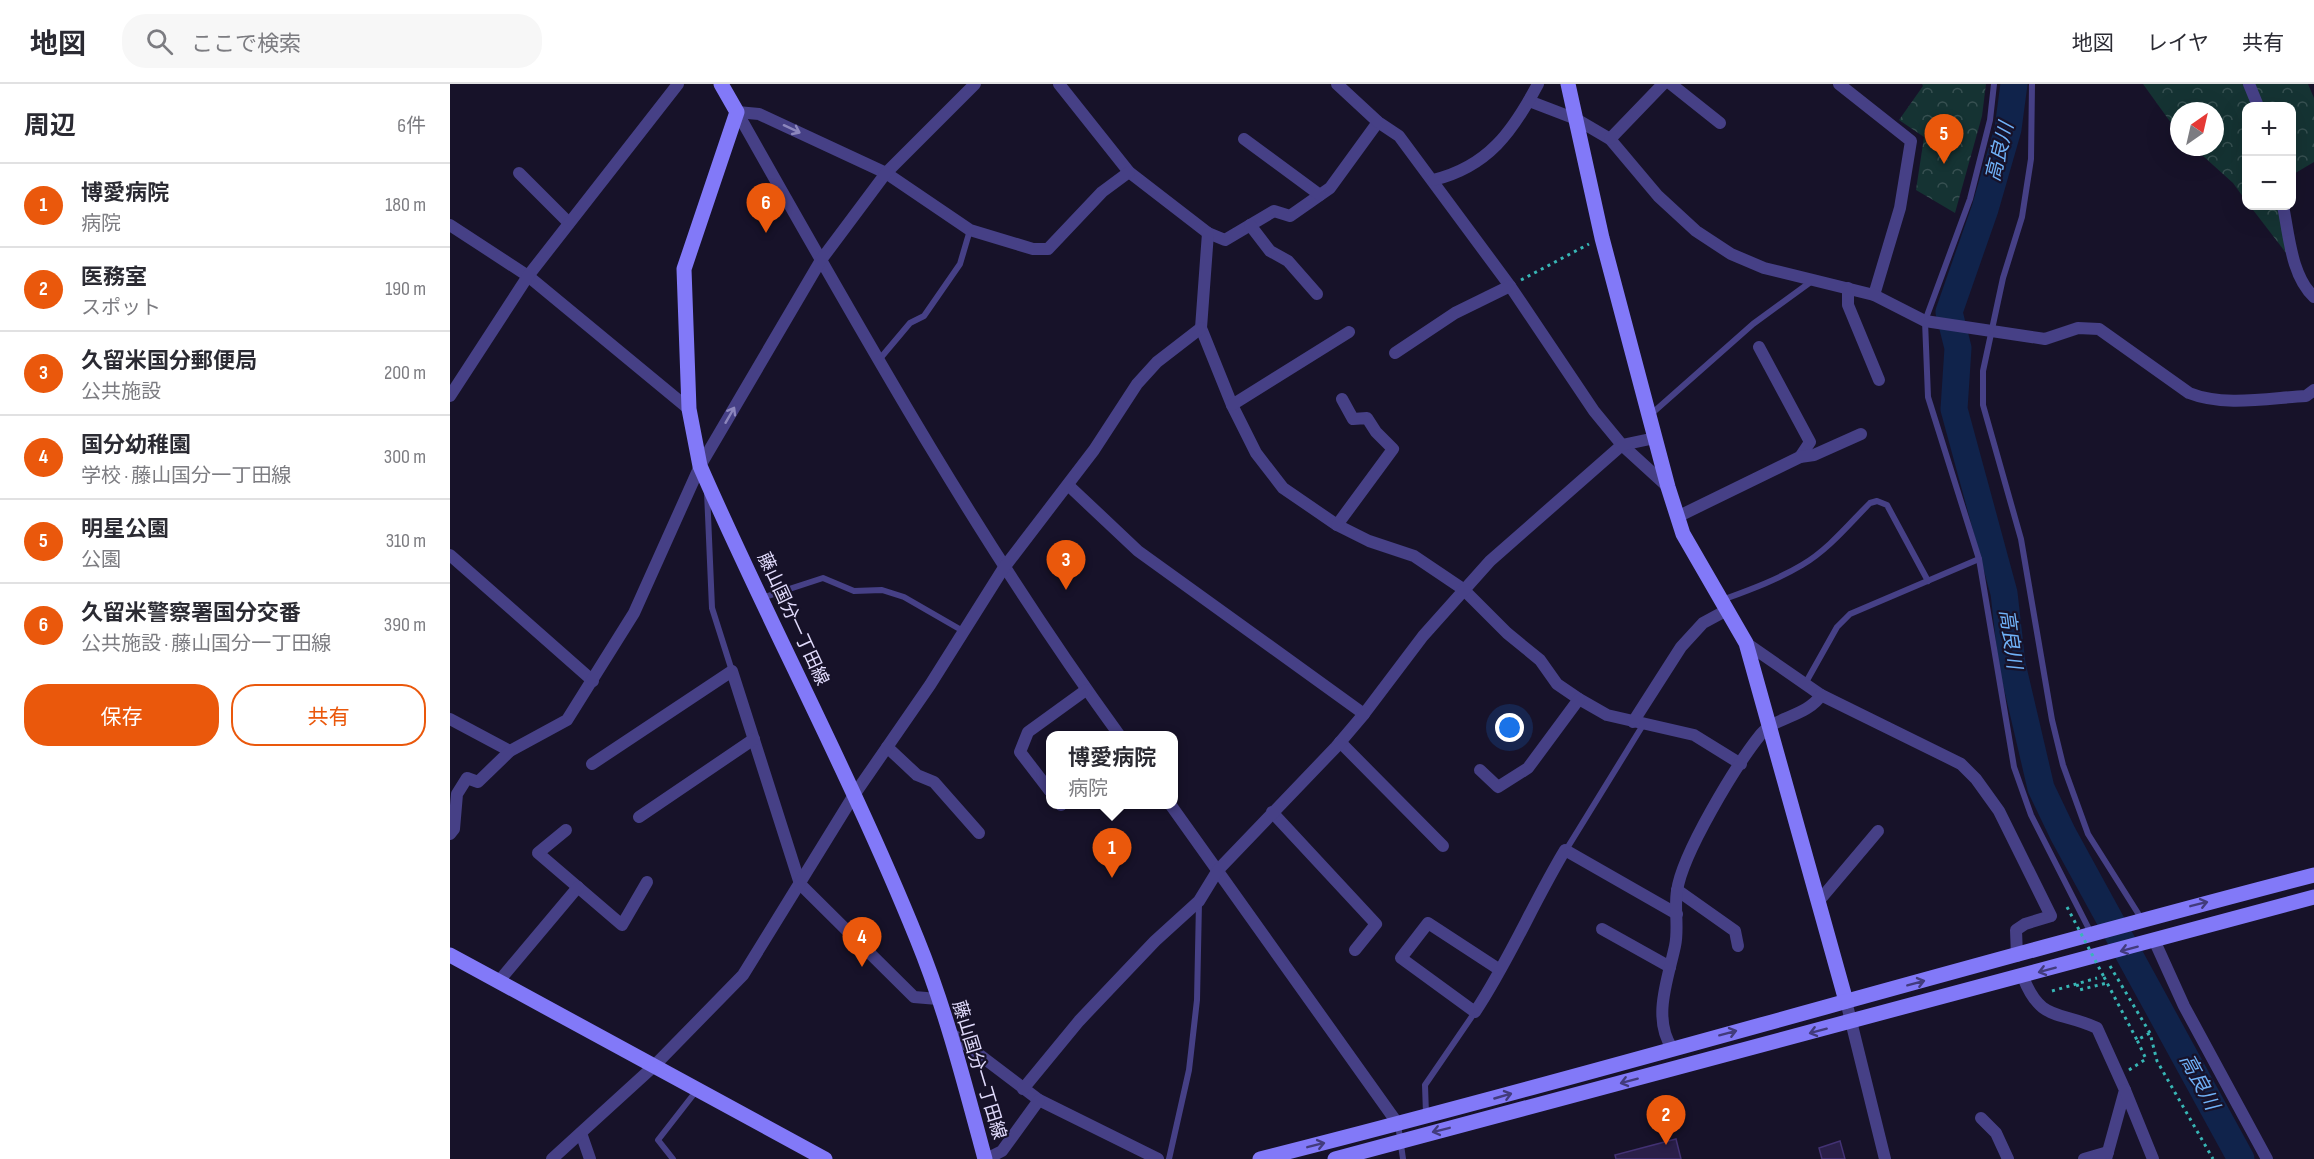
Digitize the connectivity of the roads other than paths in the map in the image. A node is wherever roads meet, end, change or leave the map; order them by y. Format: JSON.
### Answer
{"nodes":[{"id":1,"x":678,"y":84,"type":"edge"},
{"id":2,"x":721,"y":84,"type":"edge"},
{"id":3,"x":975,"y":84,"type":"edge"},
{"id":4,"x":1059,"y":84,"type":"edge"},
{"id":5,"x":1337,"y":84,"type":"edge"},
{"id":6,"x":1538,"y":84,"type":"edge"},
{"id":7,"x":1568,"y":84,"type":"edge"},
{"id":8,"x":1663,"y":84,"type":"edge"},
{"id":9,"x":1671,"y":84,"type":"edge"},
{"id":10,"x":1839,"y":84,"type":"edge"},
{"id":11,"x":1994,"y":84,"type":"edge"},
{"id":12,"x":2032,"y":84,"type":"edge"},
{"id":13,"x":2249,"y":84,"type":"edge"},
{"id":14,"x":1529,"y":101,"type":"junction"},
{"id":15,"x":2256,"y":102,"type":"edge"},
{"id":16,"x":736,"y":112,"type":"junction"},
{"id":17,"x":1576,"y":119,"type":"junction"},
{"id":18,"x":1378,"y":122,"type":"junction"},
{"id":19,"x":1720,"y":123,"type":"dead end"},
{"id":20,"x":1244,"y":139,"type":"dead end"},
{"id":21,"x":1610,"y":139,"type":"junction"},
{"id":22,"x":1129,"y":172,"type":"junction"},
{"id":23,"x":519,"y":173,"type":"dead end"},
{"id":24,"x":886,"y":173,"type":"junction"},
{"id":25,"x":1433,"y":180,"type":"junction"},
{"id":26,"x":1320,"y":195,"type":"junction"},
{"id":27,"x":2284,"y":210,"type":"edge"},
{"id":28,"x":569,"y":223,"type":"junction"},
{"id":29,"x":450,"y":225,"type":"edge"},
{"id":30,"x":1250,"y":225,"type":"junction"},
{"id":31,"x":970,"y":230,"type":"junction"},
{"id":32,"x":1208,"y":232,"type":"junction"},
{"id":33,"x":820,"y":260,"type":"junction"},
{"id":34,"x":528,"y":276,"type":"junction"},
{"id":35,"x":1814,"y":280,"type":"junction"},
{"id":36,"x":1509,"y":286,"type":"junction"},
{"id":37,"x":1848,"y":288,"type":"junction"},
{"id":38,"x":1317,"y":294,"type":"dead end"},
{"id":39,"x":1874,"y":295,"type":"junction"},
{"id":40,"x":2314,"y":297,"type":"edge"},
{"id":41,"x":1925,"y":321,"type":"junction"},
{"id":42,"x":1201,"y":328,"type":"junction"},
{"id":43,"x":1992,"y":330,"type":"junction"},
{"id":44,"x":1349,"y":332,"type":"dead end"},
{"id":45,"x":1759,"y":347,"type":"dead end"},
{"id":46,"x":1395,"y":353,"type":"dead end"},
{"id":47,"x":878,"y":360,"type":"junction"},
{"id":48,"x":1879,"y":380,"type":"dead end"},
{"id":49,"x":2314,"y":390,"type":"edge"},
{"id":50,"x":450,"y":396,"type":"edge"},
{"id":51,"x":1342,"y":399,"type":"dead end"},
{"id":52,"x":1232,"y":405,"type":"junction"},
{"id":53,"x":689,"y":409,"type":"junction"},
{"id":54,"x":1649,"y":417,"type":"junction"},
{"id":55,"x":1861,"y":434,"type":"dead end"},
{"id":56,"x":1655,"y":438,"type":"junction"},
{"id":57,"x":1622,"y":445,"type":"junction"},
{"id":58,"x":1800,"y":457,"type":"junction"},
{"id":59,"x":703,"y":473,"type":"junction"},
{"id":60,"x":1068,"y":484,"type":"junction"},
{"id":61,"x":1668,"y":487,"type":"junction"},
{"id":62,"x":1677,"y":517,"type":"junction"},
{"id":63,"x":1337,"y":525,"type":"junction"},
{"id":64,"x":450,"y":555,"type":"edge"},
{"id":65,"x":1979,"y":559,"type":"junction"},
{"id":66,"x":1003,"y":569,"type":"junction"},
{"id":67,"x":1928,"y":581,"type":"junction"},
{"id":68,"x":1463,"y":589,"type":"junction"},
{"id":69,"x":762,"y":598,"type":"junction"},
{"id":70,"x":1724,"y":605,"type":"junction"},
{"id":71,"x":963,"y":631,"type":"junction"},
{"id":72,"x":1746,"y":643,"type":"junction"},
{"id":73,"x":732,"y":671,"type":"junction"},
{"id":74,"x":593,"y":681,"type":"junction"},
{"id":75,"x":1805,"y":684,"type":"junction"},
{"id":76,"x":1086,"y":690,"type":"junction"},
{"id":77,"x":1821,"y":695,"type":"junction"},
{"id":78,"x":1580,"y":699,"type":"junction"},
{"id":79,"x":1364,"y":714,"type":"junction"},
{"id":80,"x":450,"y":719,"type":"edge"},
{"id":81,"x":1638,"y":724,"type":"junction"},
{"id":82,"x":1770,"y":728,"type":"junction"},
{"id":83,"x":1117,"y":731,"type":"edge"},
{"id":84,"x":754,"y":739,"type":"junction"},
{"id":85,"x":1340,"y":742,"type":"junction"},
{"id":86,"x":887,"y":747,"type":"junction"},
{"id":87,"x":510,"y":751,"type":"junction"},
{"id":88,"x":592,"y":764,"type":"dead end"},
{"id":89,"x":1742,"y":764,"type":"junction"},
{"id":90,"x":1480,"y":770,"type":"dead end"},
{"id":91,"x":1046,"y":786,"type":"edge"},
{"id":92,"x":854,"y":795,"type":"junction"},
{"id":93,"x":1174,"y":809,"type":"edge"},
{"id":94,"x":1272,"y":812,"type":"junction"},
{"id":95,"x":639,"y":817,"type":"dead end"},
{"id":96,"x":566,"y":830,"type":"dead end"},
{"id":97,"x":1878,"y":831,"type":"dead end"},
{"id":98,"x":979,"y":833,"type":"dead end"},
{"id":99,"x":450,"y":834,"type":"edge"},
{"id":100,"x":1443,"y":846,"type":"dead end"},
{"id":101,"x":1565,"y":850,"type":"junction"},
{"id":102,"x":1218,"y":870,"type":"junction"},
{"id":103,"x":2314,"y":874,"type":"edge"},
{"id":104,"x":647,"y":882,"type":"dead end"},
{"id":105,"x":800,"y":884,"type":"junction"},
{"id":106,"x":578,"y":887,"type":"junction"},
{"id":107,"x":1677,"y":890,"type":"junction"},
{"id":108,"x":2314,"y":897,"type":"edge"},
{"id":109,"x":1199,"y":901,"type":"junction"},
{"id":110,"x":1818,"y":902,"type":"junction"},
{"id":111,"x":1677,"y":914,"type":"junction"},
{"id":112,"x":2142,"y":919,"type":"junction"},
{"id":113,"x":1602,"y":930,"type":"dead end"},
{"id":114,"x":2091,"y":934,"type":"junction"},
{"id":115,"x":2155,"y":942,"type":"junction"},
{"id":116,"x":1738,"y":946,"type":"dead end"},
{"id":117,"x":1355,"y":950,"type":"dead end"},
{"id":118,"x":450,"y":955,"type":"edge"},
{"id":119,"x":2017,"y":956,"type":"junction"},
{"id":120,"x":1670,"y":967,"type":"junction"},
{"id":121,"x":1500,"y":969,"type":"junction"},
{"id":122,"x":2023,"y":976,"type":"junction"},
{"id":123,"x":499,"y":981,"type":"junction"},
{"id":124,"x":938,"y":999,"type":"junction"},
{"id":125,"x":1846,"y":1001,"type":"junction"},
{"id":126,"x":1475,"y":1012,"type":"junction"},
{"id":127,"x":1852,"y":1021,"type":"junction"},
{"id":128,"x":952,"y":1034,"type":"junction"},
{"id":129,"x":1672,"y":1048,"type":"junction"},
{"id":130,"x":654,"y":1066,"type":"junction"},
{"id":131,"x":1023,"y":1089,"type":"junction"},
{"id":132,"x":697,"y":1090,"type":"junction"},
{"id":133,"x":2125,"y":1090,"type":"junction"},
{"id":134,"x":1039,"y":1100,"type":"junction"},
{"id":135,"x":1426,"y":1117,"type":"junction"},
{"id":136,"x":1981,"y":1118,"type":"dead end"},
{"id":137,"x":1398,"y":1124,"type":"junction"},
{"id":138,"x":581,"y":1133,"type":"junction"},
{"id":139,"x":1401,"y":1140,"type":"junction"},
{"id":140,"x":2107,"y":1156,"type":"edge"},
{"id":141,"x":552,"y":1159,"type":"edge"},
{"id":142,"x":590,"y":1159,"type":"edge"},
{"id":143,"x":674,"y":1159,"type":"edge"},
{"id":144,"x":825,"y":1159,"type":"edge"},
{"id":145,"x":985,"y":1159,"type":"edge"},
{"id":146,"x":1158,"y":1159,"type":"edge"},
{"id":147,"x":1169,"y":1159,"type":"edge"},
{"id":148,"x":1260,"y":1159,"type":"edge"},
{"id":149,"x":1335,"y":1159,"type":"edge"},
{"id":150,"x":1403,"y":1159,"type":"edge"},
{"id":151,"x":1885,"y":1159,"type":"edge"},
{"id":152,"x":2008,"y":1159,"type":"edge"},
{"id":153,"x":2084,"y":1159,"type":"edge"},
{"id":154,"x":2153,"y":1159,"type":"edge"},
{"id":155,"x":2267,"y":1159,"type":"edge"}],
"edges":[{"from":1,"to":28,"type":"street"},
{"from":2,"to":16,"type":"street"},
{"from":3,"to":24,"type":"street"},
{"from":4,"to":22,"type":"street"},
{"from":5,"to":18,"type":"street"},
{"from":6,"to":14,"type":"street"},
{"from":7,"to":17,"type":"street"},
{"from":8,"to":21,"type":"street"},
{"from":9,"to":19,"type":"street"},
{"from":10,"to":39,"type":"street"},
{"from":11,"to":41,"type":"lane"},
{"from":12,"to":43,"type":"lane"},
{"from":13,"to":15,"type":"street"},
{"from":14,"to":17,"type":"street"},
{"from":14,"to":25,"type":"street"},
{"from":16,"to":24,"type":"street","one_way":true},
{"from":16,"to":33,"type":"street"},
{"from":16,"to":53,"type":"street","name":"藤山国分一丁田線"},
{"from":17,"to":21,"type":"street"},
{"from":17,"to":54,"type":"street"},
{"from":18,"to":25,"type":"street"},
{"from":18,"to":26,"type":"street"},
{"from":20,"to":26,"type":"street"},
{"from":21,"to":35,"type":"street"},
{"from":22,"to":31,"type":"street"},
{"from":22,"to":32,"type":"street"},
{"from":23,"to":28,"type":"street"},
{"from":24,"to":31,"type":"street"},
{"from":24,"to":33,"type":"street"},
{"from":25,"to":36,"type":"street"},
{"from":26,"to":30,"type":"street"},
{"from":27,"to":40,"type":"street"},
{"from":28,"to":34,"type":"street"},
{"from":29,"to":34,"type":"street"},
{"from":30,"to":32,"type":"street"},
{"from":30,"to":38,"type":"street"},
{"from":31,"to":47,"type":"lane"},
{"from":32,"to":42,"type":"street"},
{"from":33,"to":47,"type":"street"},
{"from":59,"to":33,"type":"street","one_way":true},
{"from":34,"to":50,"type":"street"},
{"from":34,"to":53,"type":"street"},
{"from":35,"to":37,"type":"street"},
{"from":35,"to":54,"type":"lane"},
{"from":36,"to":46,"type":"street"},
{"from":36,"to":57,"type":"street"},
{"from":37,"to":39,"type":"street"},
{"from":37,"to":48,"type":"street"},
{"from":39,"to":41,"type":"street"},
{"from":41,"to":43,"type":"street"},
{"from":41,"to":65,"type":"lane"},
{"from":42,"to":52,"type":"street"},
{"from":42,"to":60,"type":"street"},
{"from":43,"to":49,"type":"street"},
{"from":43,"to":112,"type":"lane"},
{"from":44,"to":52,"type":"street"},
{"from":45,"to":58,"type":"street"},
{"from":47,"to":66,"type":"street"},
{"from":51,"to":63,"type":"street"},
{"from":52,"to":63,"type":"street"},
{"from":53,"to":59,"type":"street","name":"藤山国分一丁田線"},
{"from":54,"to":56,"type":"street"},
{"from":55,"to":58,"type":"street"},
{"from":56,"to":57,"type":"street"},
{"from":56,"to":61,"type":"street"},
{"from":57,"to":61,"type":"street"},
{"from":57,"to":68,"type":"street"},
{"from":58,"to":62,"type":"street"},
{"from":59,"to":69,"type":"street","name":"藤山国分一丁田線"},
{"from":59,"to":73,"type":"lane"},
{"from":59,"to":74,"type":"street"},
{"from":60,"to":66,"type":"street"},
{"from":60,"to":79,"type":"street"},
{"from":61,"to":62,"type":"street"},
{"from":62,"to":70,"type":"street"},
{"from":63,"to":68,"type":"street"},
{"from":64,"to":74,"type":"street"},
{"from":65,"to":67,"type":"lane"},
{"from":65,"to":114,"type":"lane"},
{"from":66,"to":71,"type":"street"},
{"from":66,"to":76,"type":"street"},
{"from":67,"to":70,"type":"lane"},
{"from":67,"to":75,"type":"lane"},
{"from":68,"to":78,"type":"street"},
{"from":68,"to":79,"type":"street"},
{"from":69,"to":71,"type":"lane"},
{"from":69,"to":92,"type":"street","name":"藤山国分一丁田線"},
{"from":70,"to":72,"type":"street"},
{"from":70,"to":81,"type":"street"},
{"from":71,"to":86,"type":"street"},
{"from":72,"to":75,"type":"street"},
{"from":72,"to":82,"type":"street"},
{"from":73,"to":84,"type":"street"},
{"from":73,"to":88,"type":"street"},
{"from":74,"to":87,"type":"street"},
{"from":75,"to":77,"type":"street"},
{"from":76,"to":83,"type":"street"},
{"from":76,"to":91,"type":"street"},
{"from":77,"to":82,"type":"street"},
{"from":77,"to":119,"type":"street"},
{"from":78,"to":81,"type":"street"},
{"from":78,"to":90,"type":"street"},
{"from":79,"to":85,"type":"street"},
{"from":80,"to":87,"type":"street"},
{"from":81,"to":89,"type":"street"},
{"from":81,"to":101,"type":"lane"},
{"from":82,"to":89,"type":"street"},
{"from":82,"to":110,"type":"street"},
{"from":84,"to":95,"type":"street"},
{"from":84,"to":105,"type":"street"},
{"from":85,"to":94,"type":"street"},
{"from":85,"to":100,"type":"street"},
{"from":86,"to":92,"type":"street"},
{"from":86,"to":98,"type":"street"},
{"from":87,"to":99,"type":"street"},
{"from":89,"to":107,"type":"street"},
{"from":92,"to":105,"type":"street"},
{"from":92,"to":124,"type":"street","name":"藤山国分一丁田線"},
{"from":93,"to":102,"type":"street"},
{"from":94,"to":102,"type":"street"},
{"from":94,"to":117,"type":"street"},
{"from":96,"to":106,"type":"street"},
{"from":97,"to":110,"type":"street"},
{"from":101,"to":111,"type":"street"},
{"from":101,"to":121,"type":"street"},
{"from":102,"to":109,"type":"street"},
{"from":102,"to":137,"type":"street"},
{"from":112,"to":103,"type":"street","one_way":true},
{"from":104,"to":106,"type":"street"},
{"from":105,"to":124,"type":"street"},
{"from":105,"to":130,"type":"street"},
{"from":106,"to":123,"type":"street"},
{"from":107,"to":111,"type":"street"},
{"from":107,"to":116,"type":"street"},
{"from":108,"to":115,"type":"street"},
{"from":109,"to":131,"type":"street"},
{"from":109,"to":147,"type":"lane"},
{"from":110,"to":125,"type":"street"},
{"from":111,"to":120,"type":"street"},
{"from":112,"to":114,"type":"street"},
{"from":113,"to":120,"type":"street"},
{"from":114,"to":119,"type":"street"},
{"from":115,"to":122,"type":"street","one_way":true},
{"from":115,"to":155,"type":"street"},
{"from":118,"to":123,"type":"street"},
{"from":125,"to":119,"type":"street","one_way":true},
{"from":120,"to":129,"type":"street"},
{"from":121,"to":126,"type":"street"},
{"from":121,"to":126,"type":"street"},
{"from":122,"to":127,"type":"street"},
{"from":122,"to":133,"type":"street"},
{"from":123,"to":130,"type":"street"},
{"from":124,"to":128,"type":"street","name":"藤山国分一丁田線"},
{"from":125,"to":127,"type":"street"},
{"from":129,"to":125,"type":"street","one_way":true},
{"from":126,"to":135,"type":"lane"},
{"from":127,"to":139,"type":"street","one_way":true},
{"from":127,"to":151,"type":"street"},
{"from":128,"to":131,"type":"street"},
{"from":128,"to":145,"type":"street","name":"藤山国分一丁田線"},
{"from":135,"to":129,"type":"street","one_way":true},
{"from":130,"to":132,"type":"street"},
{"from":130,"to":138,"type":"street"},
{"from":131,"to":134,"type":"street"},
{"from":132,"to":143,"type":"lane"},
{"from":132,"to":144,"type":"street"},
{"from":133,"to":140,"type":"street"},
{"from":133,"to":154,"type":"street"},
{"from":134,"to":145,"type":"street"},
{"from":134,"to":146,"type":"street"},
{"from":135,"to":137,"type":"street"},
{"from":136,"to":152,"type":"street"},
{"from":137,"to":139,"type":"lane"},
{"from":148,"to":137,"type":"street","one_way":true},
{"from":138,"to":141,"type":"street"},
{"from":138,"to":142,"type":"street"},
{"from":139,"to":149,"type":"street"},
{"from":139,"to":150,"type":"lane"},
{"from":140,"to":153,"type":"street"}]}
